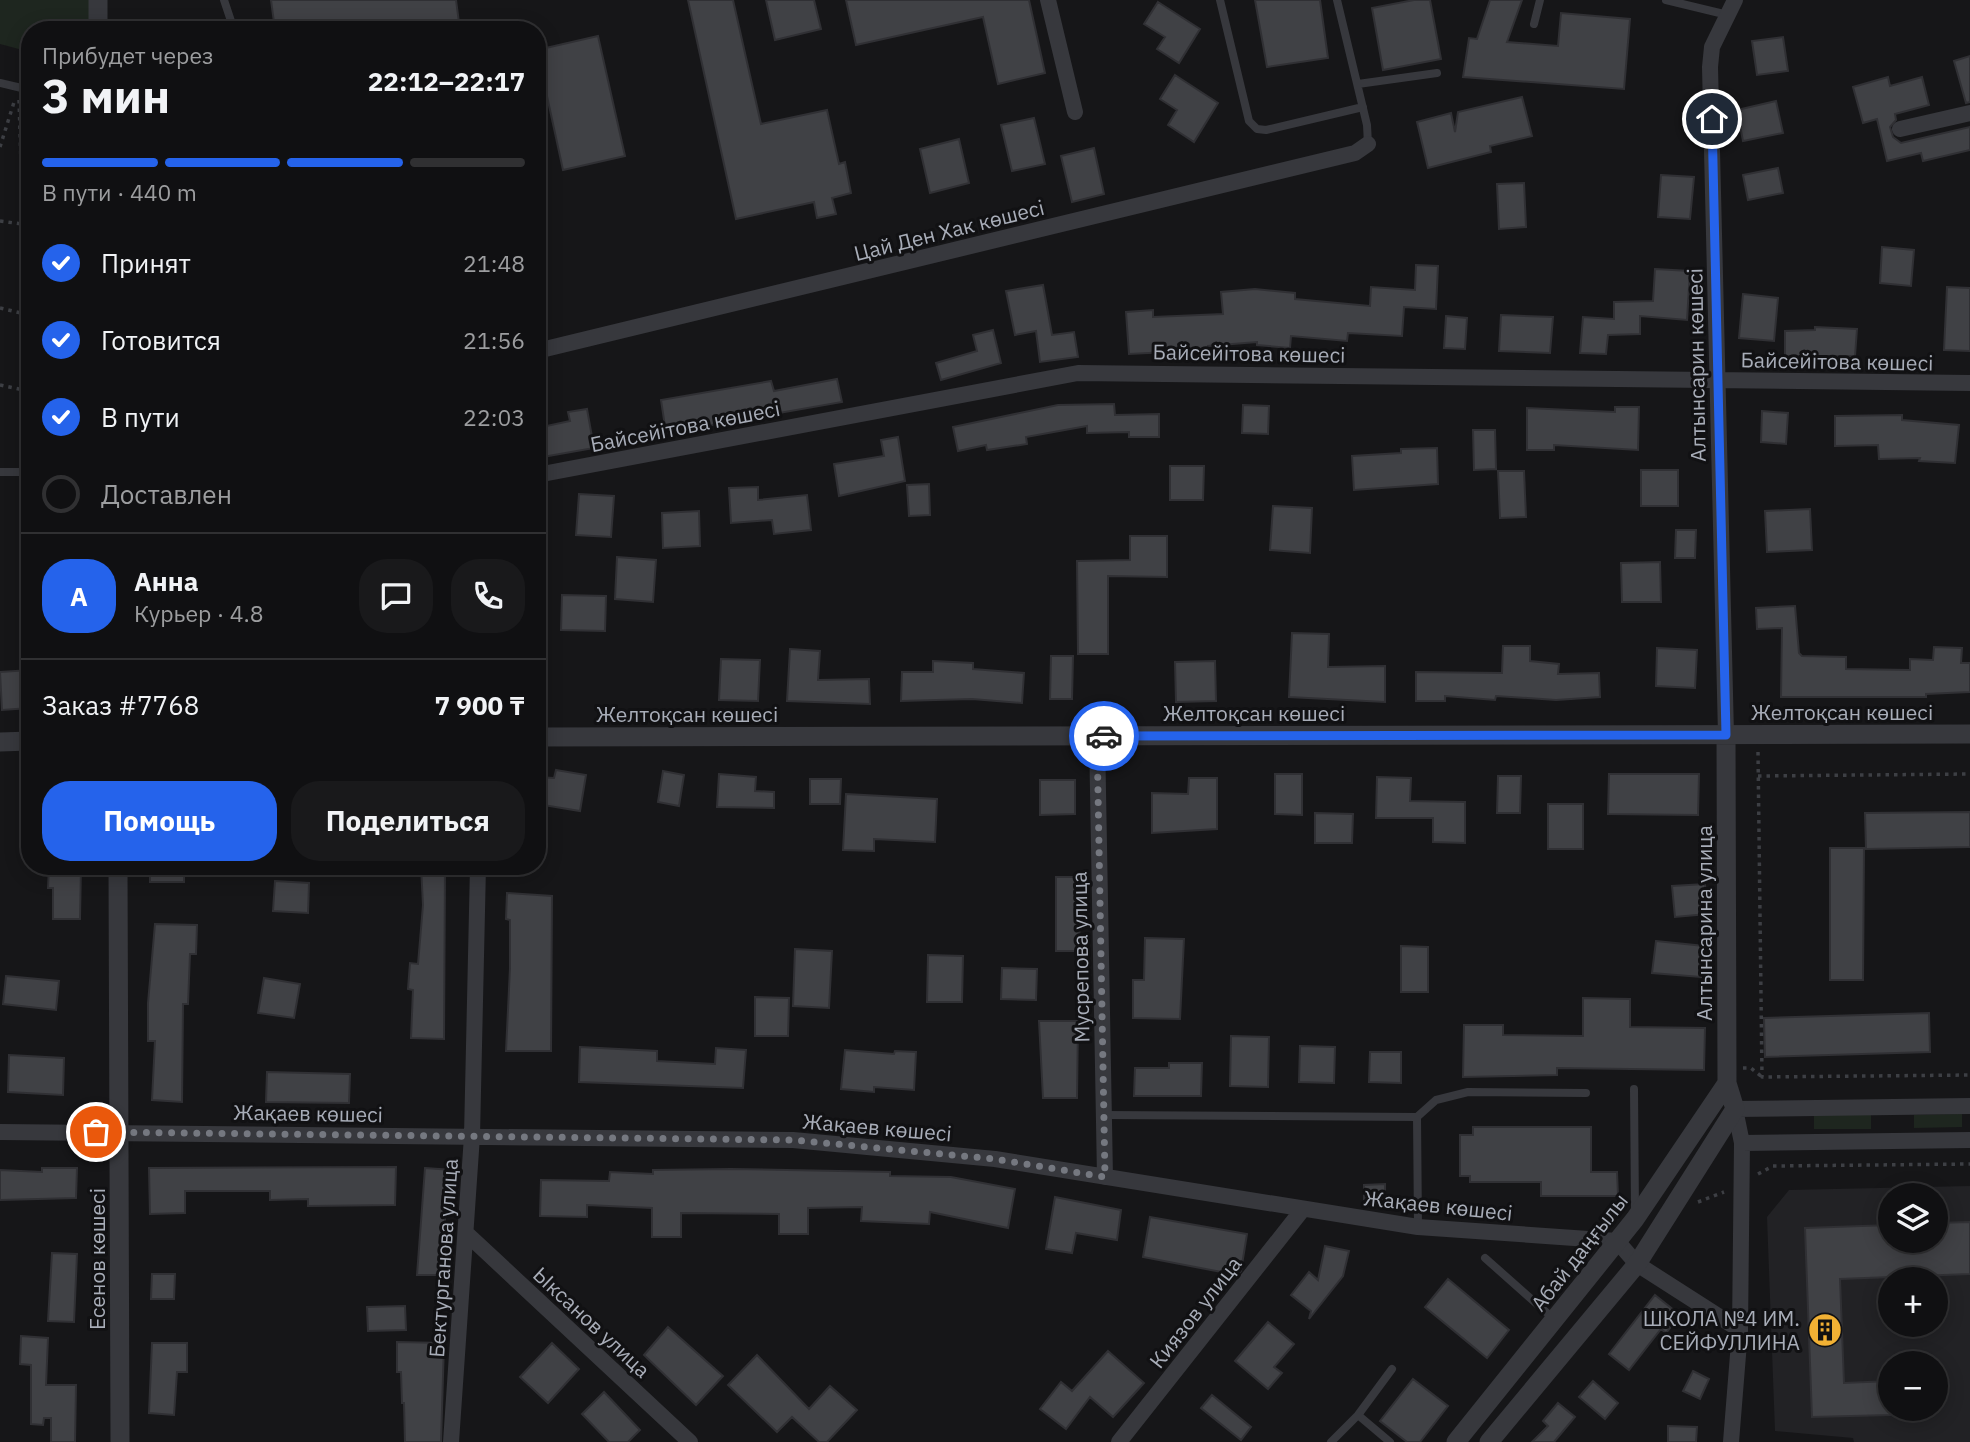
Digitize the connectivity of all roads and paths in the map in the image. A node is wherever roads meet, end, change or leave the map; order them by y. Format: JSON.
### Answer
{"nodes":[{"id":1,"x":98,"y":0,"type":"edge"},
{"id":2,"x":224,"y":0,"type":"edge"},
{"id":3,"x":1048,"y":0,"type":"edge"},
{"id":4,"x":1220,"y":0,"type":"edge"},
{"id":5,"x":1337,"y":0,"type":"edge"},
{"id":6,"x":1540,"y":0,"type":"edge"},
{"id":7,"x":1665,"y":0,"type":"edge"},
{"id":8,"x":1732,"y":7,"type":"edge"},
{"id":9,"x":98,"y":21,"type":"edge"},
{"id":10,"x":231,"y":21,"type":"edge"},
{"id":11,"x":1534,"y":24,"type":"dead end"},
{"id":12,"x":1437,"y":73,"type":"dead end"},
{"id":13,"x":0,"y":83,"type":"edge"},
{"id":14,"x":1358,"y":84,"type":"junction"},
{"id":15,"x":18,"y":87,"type":"junction"},
{"id":16,"x":21,"y":88,"type":"edge"},
{"id":17,"x":1363,"y":107,"type":"junction"},
{"id":18,"x":1075,"y":112,"type":"dead end"},
{"id":19,"x":1970,"y":113,"type":"edge"},
{"id":20,"x":1900,"y":129,"type":"dead end"},
{"id":21,"x":1368,"y":144,"type":"joint"},
{"id":22,"x":0,"y":147,"type":"edge"},
{"id":23,"x":21,"y":170,"type":"edge"},
{"id":24,"x":0,"y":221,"type":"edge"},
{"id":25,"x":21,"y":225,"type":"edge"},
{"id":26,"x":0,"y":308,"type":"edge"},
{"id":27,"x":21,"y":313,"type":"edge"},
{"id":28,"x":546,"y":349,"type":"edge"},
{"id":29,"x":1717,"y":381,"type":"junction"},
{"id":30,"x":1970,"y":383,"type":"edge"},
{"id":31,"x":0,"y":385,"type":"edge"},
{"id":32,"x":21,"y":390,"type":"edge"},
{"id":33,"x":0,"y":472,"type":"edge"},
{"id":34,"x":21,"y":472,"type":"edge"},
{"id":35,"x":546,"y":473,"type":"edge"},
{"id":36,"x":1755,"y":705,"type":"dead end"},
{"id":37,"x":1758,"y":734,"type":"junction"},
{"id":38,"x":1970,"y":734,"type":"edge"},
{"id":39,"x":1726,"y":735,"type":"junction"},
{"id":40,"x":1097,"y":736,"type":"junction"},
{"id":41,"x":546,"y":737,"type":"edge"},
{"id":42,"x":21,"y":741,"type":"edge"},
{"id":43,"x":0,"y":742,"type":"edge"},
{"id":44,"x":1970,"y":774,"type":"edge"},
{"id":45,"x":1758,"y":776,"type":"junction"},
{"id":46,"x":118,"y":875,"type":"edge"},
{"id":47,"x":478,"y":875,"type":"edge"},
{"id":48,"x":1970,"y":1075,"type":"edge"},
{"id":49,"x":1727,"y":1083,"type":"junction"},
{"id":50,"x":1634,"y":1089,"type":"dead end"},
{"id":51,"x":1586,"y":1093,"type":"dead end"},
{"id":52,"x":1970,"y":1106,"type":"edge"},
{"id":53,"x":1735,"y":1109,"type":"junction"},
{"id":54,"x":1104,"y":1115,"type":"junction"},
{"id":55,"x":1417,"y":1117,"type":"junction"},
{"id":56,"x":0,"y":1132,"type":"edge"},
{"id":57,"x":120,"y":1132,"type":"junction"},
{"id":58,"x":472,"y":1136,"type":"junction"},
{"id":59,"x":1970,"y":1140,"type":"edge"},
{"id":60,"x":1742,"y":1143,"type":"junction"},
{"id":61,"x":1970,"y":1164,"type":"edge"},
{"id":62,"x":1105,"y":1177,"type":"junction"},
{"id":63,"x":1741,"y":1182,"type":"junction"},
{"id":64,"x":1675,"y":1203,"type":"junction"},
{"id":65,"x":1303,"y":1209,"type":"junction"},
{"id":66,"x":1635,"y":1219,"type":"junction"},
{"id":67,"x":1418,"y":1227,"type":"junction"},
{"id":68,"x":466,"y":1233,"type":"junction"},
{"id":69,"x":1617,"y":1241,"type":"junction"},
{"id":70,"x":1485,"y":1258,"type":"dead end"},
{"id":71,"x":1637,"y":1264,"type":"junction"},
{"id":72,"x":1555,"y":1320,"type":"junction"},
{"id":73,"x":1740,"y":1330,"type":"junction"},
{"id":74,"x":1392,"y":1369,"type":"dead end"},
{"id":75,"x":1359,"y":1415,"type":"junction"},
{"id":76,"x":120,"y":1442,"type":"edge"},
{"id":77,"x":451,"y":1442,"type":"edge"},
{"id":78,"x":690,"y":1442,"type":"edge"},
{"id":79,"x":1119,"y":1442,"type":"edge"},
{"id":80,"x":1331,"y":1442,"type":"edge"},
{"id":81,"x":1390,"y":1442,"type":"edge"},
{"id":82,"x":1457,"y":1442,"type":"edge"},
{"id":83,"x":1489,"y":1442,"type":"edge"},
{"id":84,"x":1731,"y":1442,"type":"edge"}],
"edges":[{"from":1,"to":9,"type":"street"},
{"from":2,"to":10,"type":"lane"},
{"from":3,"to":18,"type":"street"},
{"from":4,"to":17,"type":"lane"},
{"from":5,"to":14,"type":"lane"},
{"from":6,"to":11,"type":"lane"},
{"from":7,"to":8,"type":"lane"},
{"from":8,"to":29,"type":"street","name":"Алтынсарин көшесі"},
{"from":12,"to":14,"type":"lane"},
{"from":13,"to":15,"type":"lane"},
{"from":14,"to":17,"type":"lane"},
{"from":15,"to":16,"type":"lane"},
{"from":15,"to":22,"type":"path"},
{"from":15,"to":23,"type":"path"},
{"from":17,"to":21,"type":"lane"},
{"from":19,"to":20,"type":"street"},
{"from":21,"to":28,"type":"street","name":"Цай Ден Хак көшесі"},
{"from":24,"to":25,"type":"path"},
{"from":26,"to":27,"type":"path"},
{"from":29,"to":30,"type":"street","name":"Байсейітова көшесі"},
{"from":29,"to":35,"type":"street","name":"Байсейітова көшесі"},
{"from":29,"to":39,"type":"street","name":"Алтынсарин көшесі"},
{"from":31,"to":32,"type":"path"},
{"from":33,"to":34,"type":"lane"},
{"from":36,"to":37,"type":"path"},
{"from":37,"to":38,"type":"street","name":"Желтоқсан көшесі"},
{"from":37,"to":39,"type":"street","name":"Желтоқсан көшесі"},
{"from":37,"to":45,"type":"path"},
{"from":39,"to":40,"type":"street","name":"Желтоқсан көшесі"},
{"from":39,"to":49,"type":"street","name":"Алтынсарина улица"},
{"from":40,"to":41,"type":"street","name":"Желтоқсан көшесі"},
{"from":40,"to":54,"type":"street","name":"Мусрепова улица"},
{"from":42,"to":43,"type":"street"},
{"from":44,"to":45,"type":"path"},
{"from":45,"to":48,"type":"path"},
{"from":46,"to":57,"type":"street","name":"Есенов көшесі"},
{"from":47,"to":58,"type":"street","name":"Бектурганова улица"},
{"from":49,"to":53,"type":"street","name":"Алтынсарина улица"},
{"from":49,"to":66,"type":"street","name":"Абай даңғылы"},
{"from":50,"to":66,"type":"lane"},
{"from":51,"to":55,"type":"lane"},
{"from":52,"to":53,"type":"street"},
{"from":53,"to":60,"type":"street"},
{"from":53,"to":64,"type":"street"},
{"from":54,"to":55,"type":"lane"},
{"from":54,"to":62,"type":"street","name":"Мусрепова улица"},
{"from":55,"to":67,"type":"lane"},
{"from":56,"to":57,"type":"street","name":"Жақаев көшесі"},
{"from":57,"to":58,"type":"street","name":"Жақаев көшесі"},
{"from":57,"to":76,"type":"street","name":"Есенов көшесі"},
{"from":58,"to":62,"type":"street","name":"Жақаев көшесі"},
{"from":58,"to":68,"type":"street","name":"Бектурганова улица"},
{"from":59,"to":60,"type":"street"},
{"from":60,"to":63,"type":"street"},
{"from":61,"to":63,"type":"path"},
{"from":62,"to":65,"type":"street","name":"Жақаев көшесі"},
{"from":63,"to":64,"type":"path"},
{"from":63,"to":73,"type":"street"},
{"from":64,"to":71,"type":"street"},
{"from":65,"to":67,"type":"street","name":"Жақаев көшесі"},
{"from":65,"to":79,"type":"street","name":"Киязов улица"},
{"from":66,"to":69,"type":"street","name":"Абай даңғылы"},
{"from":67,"to":69,"type":"street","name":"Жақаев көшесі"},
{"from":68,"to":77,"type":"street","name":"Бектурганова улица"},
{"from":68,"to":78,"type":"street","name":"Ыксанов улица"},
{"from":69,"to":71,"type":"street"},
{"from":69,"to":72,"type":"street","name":"Абай даңғылы"},
{"from":70,"to":72,"type":"lane"},
{"from":71,"to":73,"type":"street"},
{"from":71,"to":83,"type":"street"},
{"from":72,"to":82,"type":"street","name":"Абай даңғылы"},
{"from":73,"to":84,"type":"street"},
{"from":74,"to":75,"type":"lane"},
{"from":75,"to":80,"type":"lane"},
{"from":75,"to":81,"type":"lane"}]}
